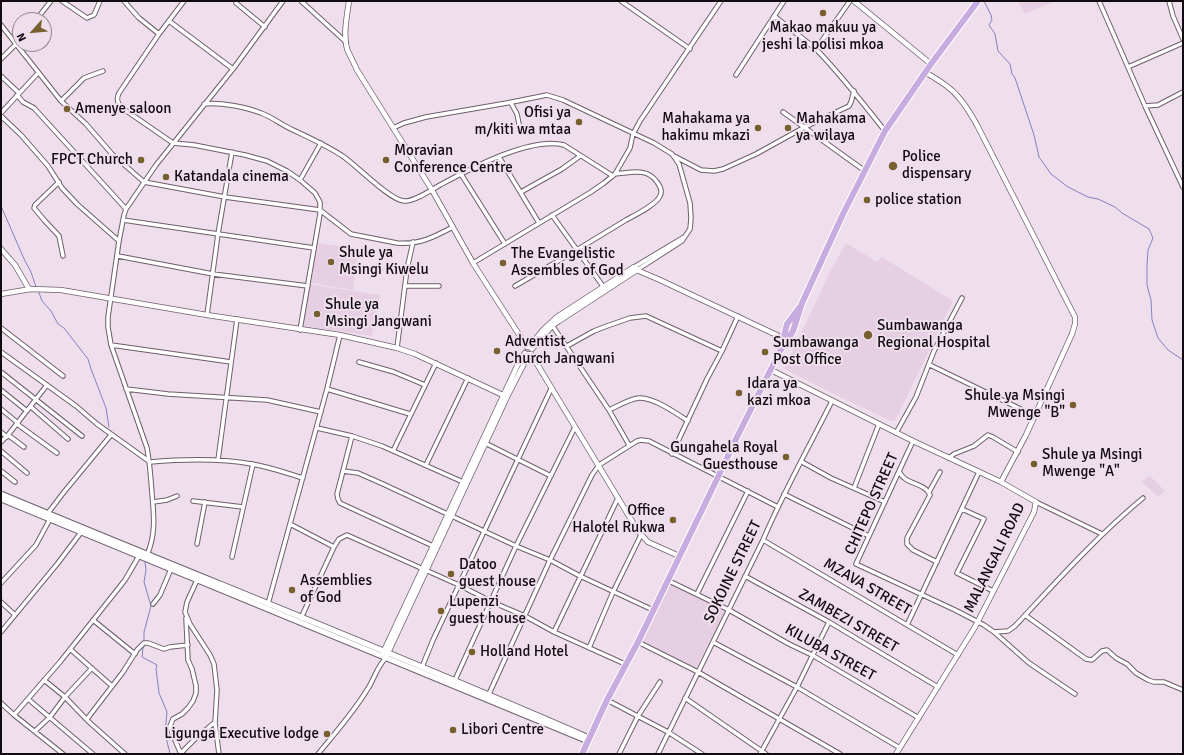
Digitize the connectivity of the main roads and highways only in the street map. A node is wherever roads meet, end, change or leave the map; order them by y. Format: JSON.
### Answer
{"nodes":[{"id":1,"x":978,"y":1,"type":"edge"},
{"id":2,"x":802,"y":303,"type":"junction"},
{"id":3,"x":788,"y":323,"type":"junction"},
{"id":4,"x":795,"y":326,"type":"junction"},
{"id":5,"x":785,"y":330,"type":"junction"},
{"id":6,"x":792,"y":333,"type":"junction"},
{"id":7,"x":780,"y":351,"type":"junction"},
{"id":8,"x":1,"y":494,"type":"edge"},
{"id":9,"x":1,"y":499,"type":"edge"},
{"id":10,"x":82,"y":530,"type":"junction"},
{"id":11,"x":300,"y":620,"type":"junction"},
{"id":12,"x":384,"y":656,"type":"junction"},
{"id":13,"x":588,"y":739,"type":"junction"},
{"id":14,"x":582,"y":754,"type":"edge"}],
"edges":[{"from":1,"to":2,"type":"highway"},
{"from":2,"to":3,"type":"highway"},
{"from":2,"to":4,"type":"highway"},
{"from":3,"to":4,"type":"highway"},
{"from":3,"to":5,"type":"highway"},
{"from":4,"to":6,"type":"highway"},
{"from":5,"to":6,"type":"highway"},
{"from":5,"to":7,"type":"highway"},
{"from":6,"to":7,"type":"highway"},
{"from":7,"to":13,"type":"highway"},
{"from":8,"to":10,"type":"main road"},
{"from":9,"to":10,"type":"main road"},
{"from":10,"to":11,"type":"main road"},
{"from":10,"to":11,"type":"main road"},
{"from":11,"to":12,"type":"main road"},
{"from":12,"to":13,"type":"main road"},
{"from":12,"to":13,"type":"main road"},
{"from":13,"to":14,"type":"highway"}]}
